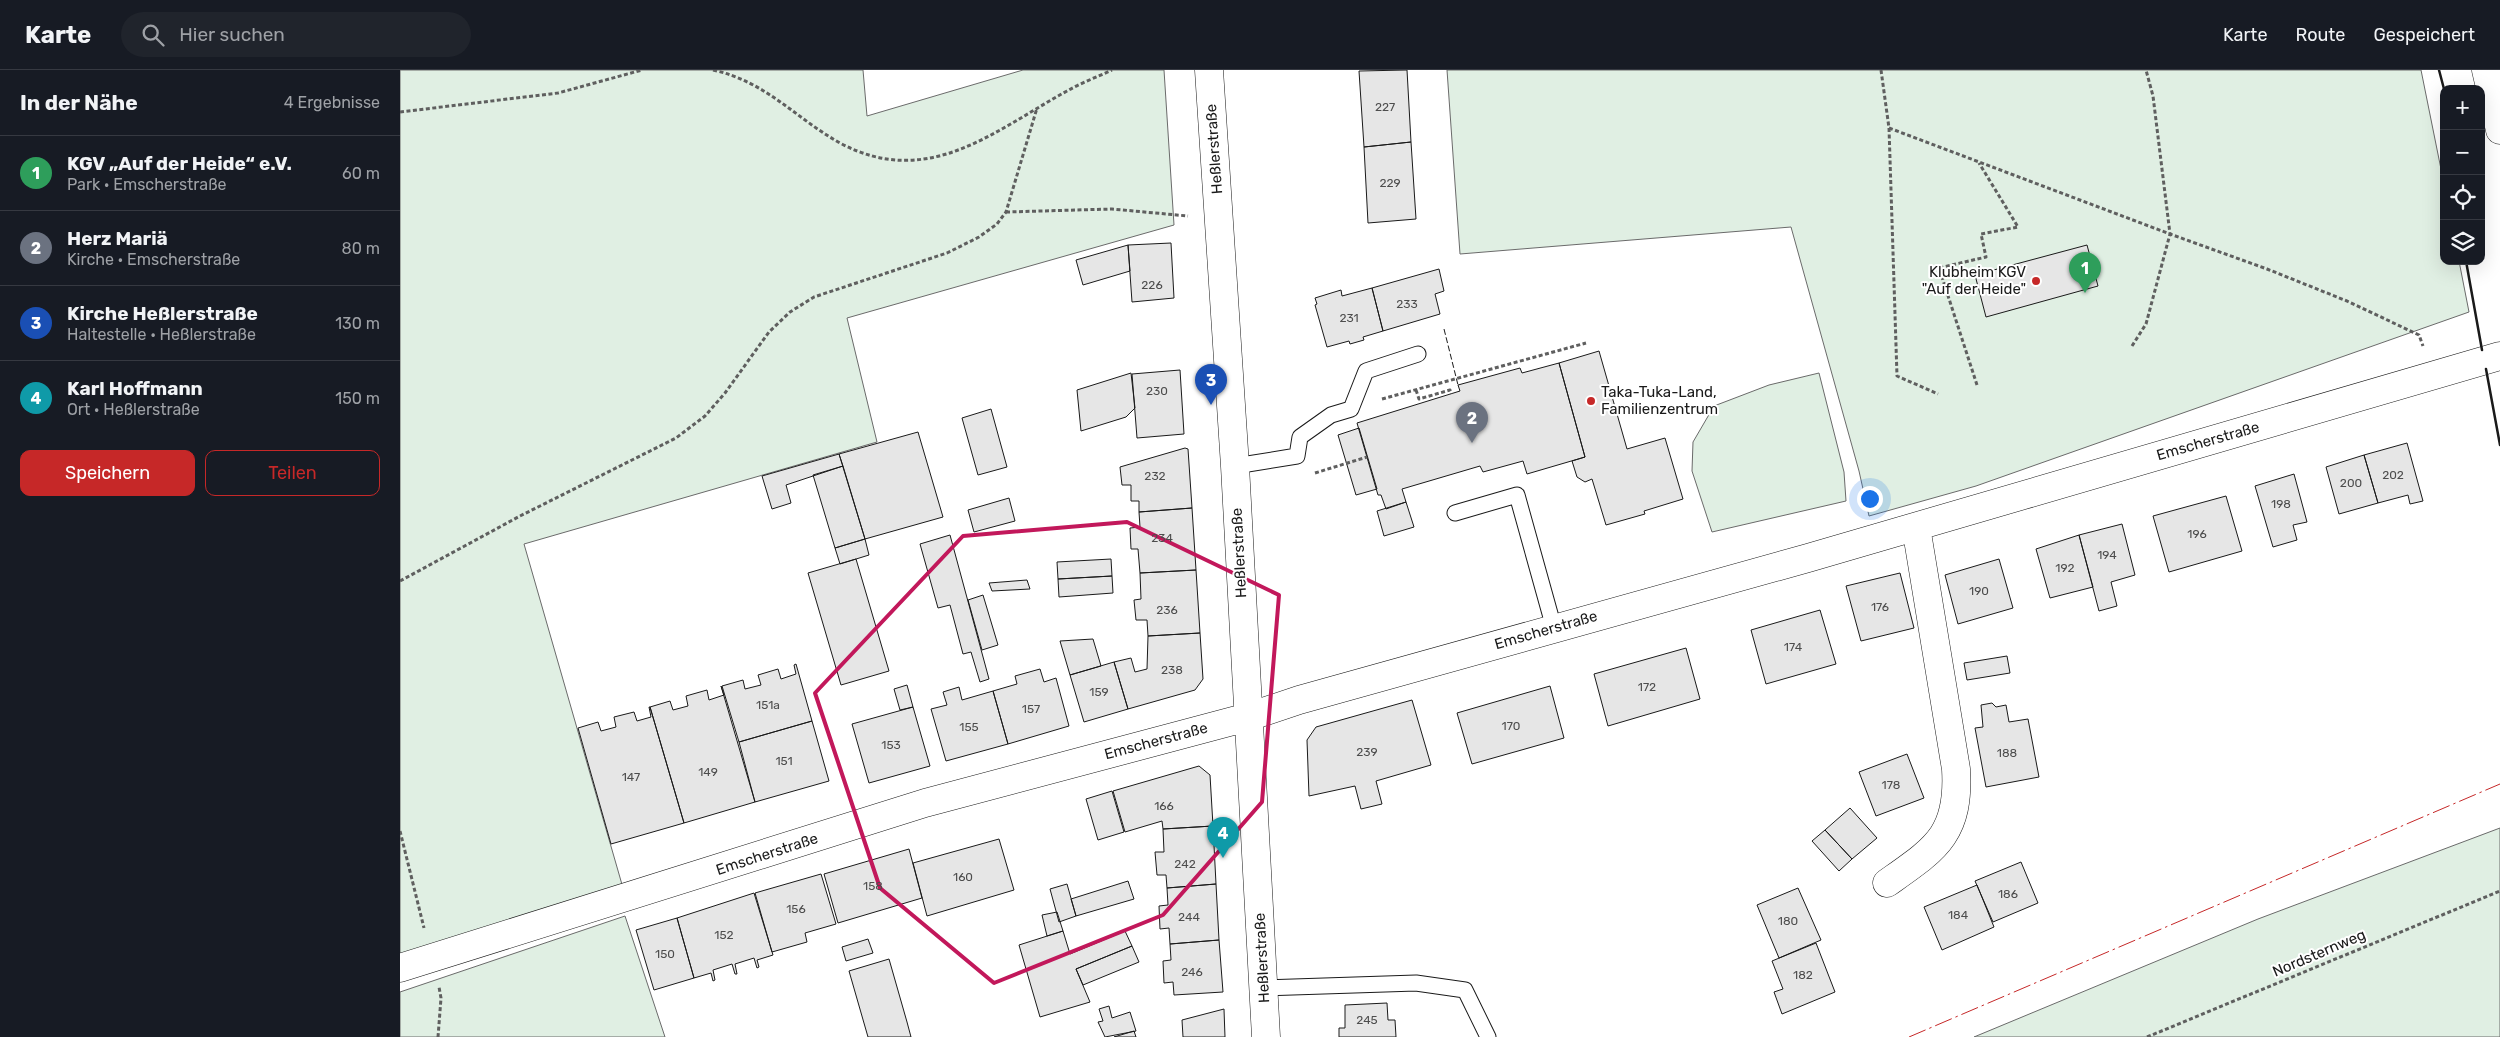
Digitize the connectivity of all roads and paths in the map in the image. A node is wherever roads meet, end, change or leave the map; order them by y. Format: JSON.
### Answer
{"nodes":[{"id":1,"x":642,"y":70,"type":"edge"},
{"id":2,"x":713,"y":70,"type":"edge"},
{"id":3,"x":1112,"y":70,"type":"edge"},
{"id":4,"x":1209,"y":70,"type":"edge"},
{"id":5,"x":1881,"y":70,"type":"edge"},
{"id":6,"x":2146,"y":70,"type":"edge"},
{"id":7,"x":2486,"y":70,"type":"edge"},
{"id":8,"x":1038,"y":108,"type":"junction"},
{"id":9,"x":400,"y":112,"type":"edge"},
{"id":10,"x":1889,"y":128,"type":"junction"},
{"id":11,"x":2500,"y":130,"type":"edge"},
{"id":12,"x":1978,"y":162,"type":"junction"},
{"id":13,"x":1006,"y":212,"type":"junction"},
{"id":14,"x":1219,"y":220,"type":"junction"},
{"id":15,"x":2170,"y":234,"type":"junction"},
{"id":16,"x":1586,"y":343,"type":"dead end"},
{"id":17,"x":2132,"y":346,"type":"dead end"},
{"id":18,"x":1418,"y":354,"type":"dead end"},
{"id":19,"x":2500,"y":356,"type":"edge"},
{"id":20,"x":2433,"y":375,"type":"junction"},
{"id":21,"x":1977,"y":385,"type":"dead end"},
{"id":22,"x":1416,"y":390,"type":"junction"},
{"id":23,"x":1451,"y":394,"type":"dead end"},
{"id":24,"x":1938,"y":394,"type":"dead end"},
{"id":25,"x":1350,"y":408,"type":"junction"},
{"id":26,"x":1367,"y":457,"type":"dead end"},
{"id":27,"x":1235,"y":466,"type":"junction"},
{"id":28,"x":1327,"y":469,"type":"dead end"},
{"id":29,"x":1455,"y":513,"type":"dead end"},
{"id":30,"x":1916,"y":527,"type":"junction"},
{"id":31,"x":400,"y":581,"type":"edge"},
{"id":32,"x":1554,"y":628,"type":"junction"},
{"id":33,"x":1248,"y":717,"type":"junction"},
{"id":34,"x":400,"y":831,"type":"edge"},
{"id":35,"x":1886,"y":883,"type":"dead end"},
{"id":36,"x":2500,"y":890,"type":"edge"},
{"id":37,"x":434,"y":959,"type":"junction"},
{"id":38,"x":400,"y":968,"type":"edge"},
{"id":39,"x":1264,"y":988,"type":"junction"},
{"id":40,"x":438,"y":1037,"type":"edge"},
{"id":41,"x":1266,"y":1037,"type":"edge"},
{"id":42,"x":1488,"y":1037,"type":"edge"},
{"id":43,"x":2147,"y":1037,"type":"edge"}],
"edges":[{"from":1,"to":9,"type":"path"},
{"from":2,"to":8,"type":"path"},
{"from":3,"to":8,"type":"path"},
{"from":4,"to":14,"type":"main road","name":"Heßlerstraße"},
{"from":5,"to":10,"type":"path"},
{"from":6,"to":15,"type":"path"},
{"from":7,"to":11,"type":"main road"},
{"from":8,"to":13,"type":"path"},
{"from":10,"to":12,"type":"path"},
{"from":10,"to":24,"type":"path"},
{"from":12,"to":15,"type":"path"},
{"from":12,"to":21,"type":"path"},
{"from":13,"to":14,"type":"path"},
{"from":13,"to":31,"type":"path"},
{"from":14,"to":27,"type":"main road","name":"Heßlerstraße"},
{"from":15,"to":17,"type":"path"},
{"from":15,"to":20,"type":"path"},
{"from":16,"to":22,"type":"path"},
{"from":18,"to":25,"type":"lane"},
{"from":19,"to":20,"type":"main road","name":"Emscherstraße"},
{"from":20,"to":30,"type":"main road","name":"Emscherstraße"},
{"from":22,"to":23,"type":"path"},
{"from":22,"to":25,"type":"path"},
{"from":25,"to":27,"type":"lane"},
{"from":26,"to":28,"type":"path"},
{"from":27,"to":33,"type":"main road","name":"Heßlerstraße"},
{"from":29,"to":32,"type":"lane"},
{"from":30,"to":32,"type":"main road","name":"Emscherstraße"},
{"from":30,"to":35,"type":"main road"},
{"from":32,"to":33,"type":"main road","name":"Emscherstraße"},
{"from":33,"to":37,"type":"main road","name":"Emscherstraße"},
{"from":33,"to":39,"type":"main road","name":"Heßlerstraße"},
{"from":34,"to":37,"type":"path"},
{"from":36,"to":43,"type":"path","name":"Nordsternweg"},
{"from":37,"to":38,"type":"main road","name":"Emscherstraße"},
{"from":37,"to":40,"type":"path"},
{"from":39,"to":41,"type":"main road","name":"Heßlerstraße"},
{"from":39,"to":42,"type":"lane"}]}
